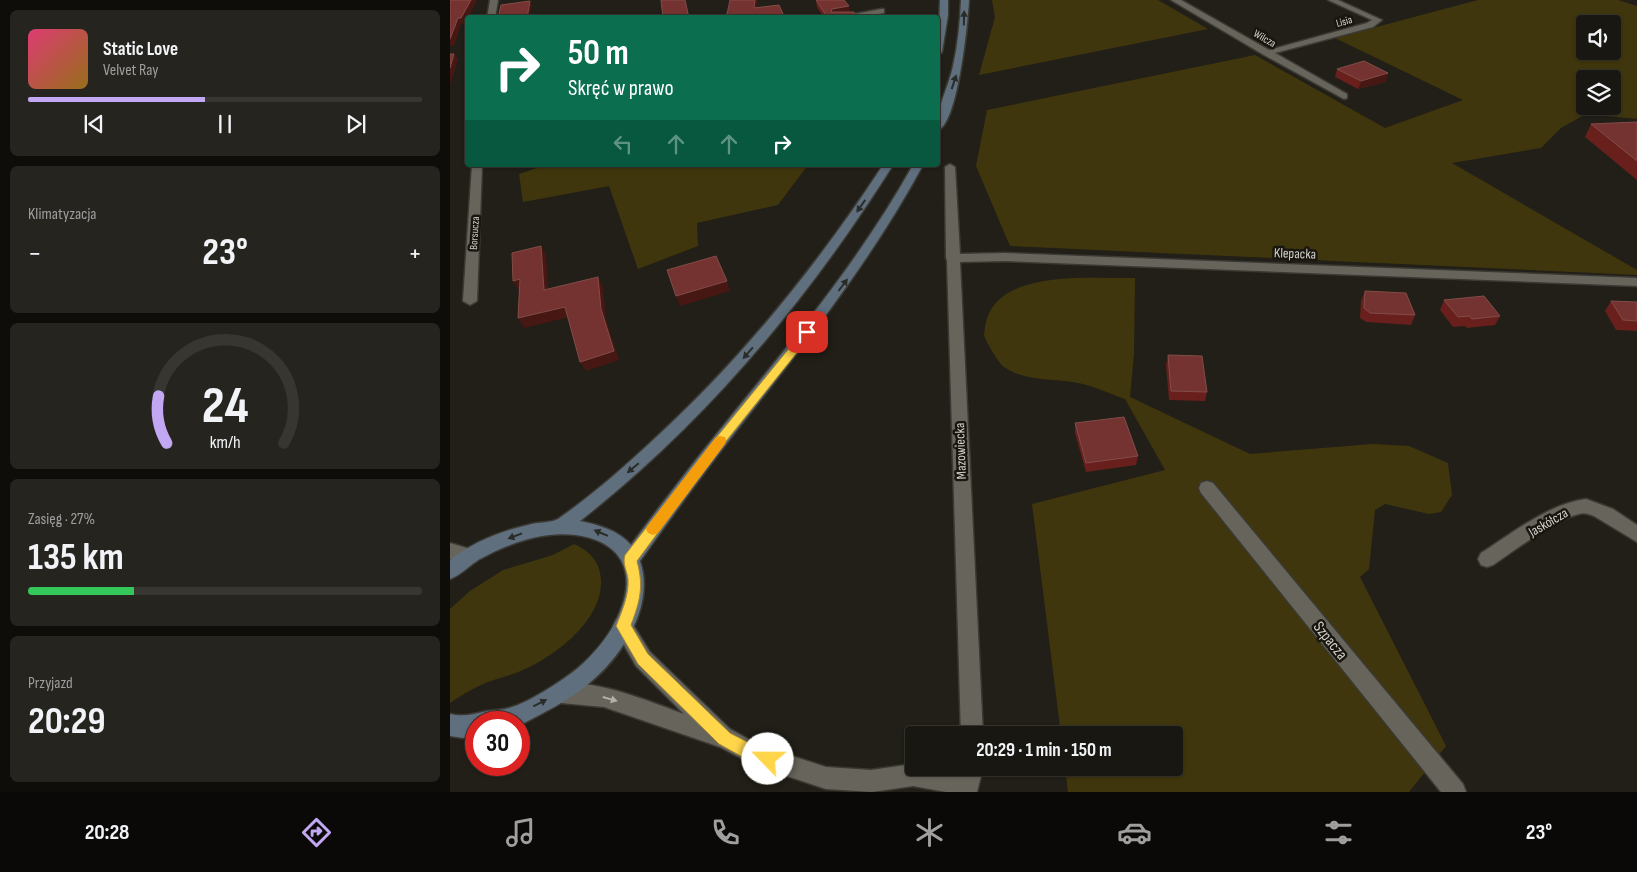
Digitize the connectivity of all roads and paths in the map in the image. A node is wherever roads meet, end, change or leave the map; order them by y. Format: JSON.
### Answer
{"nodes":[{"id":1,"x":494,"y":0,"type":"edge"},
{"id":2,"x":944,"y":0,"type":"edge"},
{"id":3,"x":965,"y":0,"type":"edge"},
{"id":4,"x":1175,"y":0,"type":"edge"},
{"id":5,"x":1332,"y":0,"type":"edge"},
{"id":6,"x":881,"y":11,"type":"dead end"},
{"id":7,"x":491,"y":15,"type":"edge"},
{"id":8,"x":856,"y":15,"type":"edge"},
{"id":9,"x":940,"y":40,"type":"edge"},
{"id":10,"x":1267,"y":53,"type":"junction"},
{"id":11,"x":1344,"y":96,"type":"dead end"},
{"id":12,"x":940,"y":122,"type":"edge"},
{"id":13,"x":477,"y":167,"type":"edge"},
{"id":14,"x":887,"y":167,"type":"edge"},
{"id":15,"x":917,"y":167,"type":"edge"},
{"id":16,"x":950,"y":167,"type":"dead end"},
{"id":17,"x":952,"y":258,"type":"junction"},
{"id":18,"x":1637,"y":282,"type":"edge"},
{"id":19,"x":470,"y":301,"type":"dead end"},
{"id":20,"x":1207,"y":488,"type":"dead end"},
{"id":21,"x":562,"y":525,"type":"junction"},
{"id":22,"x":1637,"y":535,"type":"edge"},
{"id":23,"x":450,"y":551,"type":"edge"},
{"id":24,"x":471,"y":556,"type":"junction"},
{"id":25,"x":1487,"y":559,"type":"dead end"},
{"id":26,"x":630,"y":560,"type":"junction"},
{"id":27,"x":450,"y":572,"type":"edge"},
{"id":28,"x":623,"y":626,"type":"junction"},
{"id":29,"x":561,"y":693,"type":"junction"},
{"id":30,"x":525,"y":711,"type":"edge"},
{"id":31,"x":972,"y":726,"type":"edge"},
{"id":32,"x":725,"y":738,"type":"junction"},
{"id":33,"x":970,"y":776,"type":"edge"},
{"id":34,"x":966,"y":791,"type":"edge"},
{"id":35,"x":1455,"y":792,"type":"edge"}],
"edges":[{"from":1,"to":7,"type":"street"},
{"from":2,"to":9,"type":"main road"},
{"from":12,"to":3,"type":"main road","one_way":true},
{"from":4,"to":10,"type":"street","name":"Wilcza"},
{"from":5,"to":10,"type":"street","name":"Lisia"},
{"from":6,"to":8,"type":"street"},
{"from":10,"to":11,"type":"street","name":"Wilcza"},
{"from":13,"to":19,"type":"street","name":"Borsucza"},
{"from":14,"to":21,"type":"main road","one_way":true},
{"from":26,"to":15,"type":"main road","one_way":true},
{"from":16,"to":17,"type":"street","name":"Mazowiecka"},
{"from":17,"to":18,"type":"street","name":"Klepacka"},
{"from":17,"to":31,"type":"street","name":"Mazowiecka"},
{"from":20,"to":35,"type":"street","name":"Szpacza"},
{"from":21,"to":24,"type":"main road","one_way":true},
{"from":26,"to":21,"type":"main road","one_way":true},
{"from":22,"to":25,"type":"street","name":"Jaskółcza"},
{"from":23,"to":24,"type":"street"},
{"from":24,"to":27,"type":"main road"},
{"from":26,"to":28,"type":"main road"},
{"from":28,"to":29,"type":"main road"},
{"from":28,"to":32,"type":"street"},
{"from":30,"to":29,"type":"main road","one_way":true},
{"from":29,"to":32,"type":"street","one_way":true},
{"from":32,"to":34,"type":"street"},
{"from":33,"to":34,"type":"street"}]}
